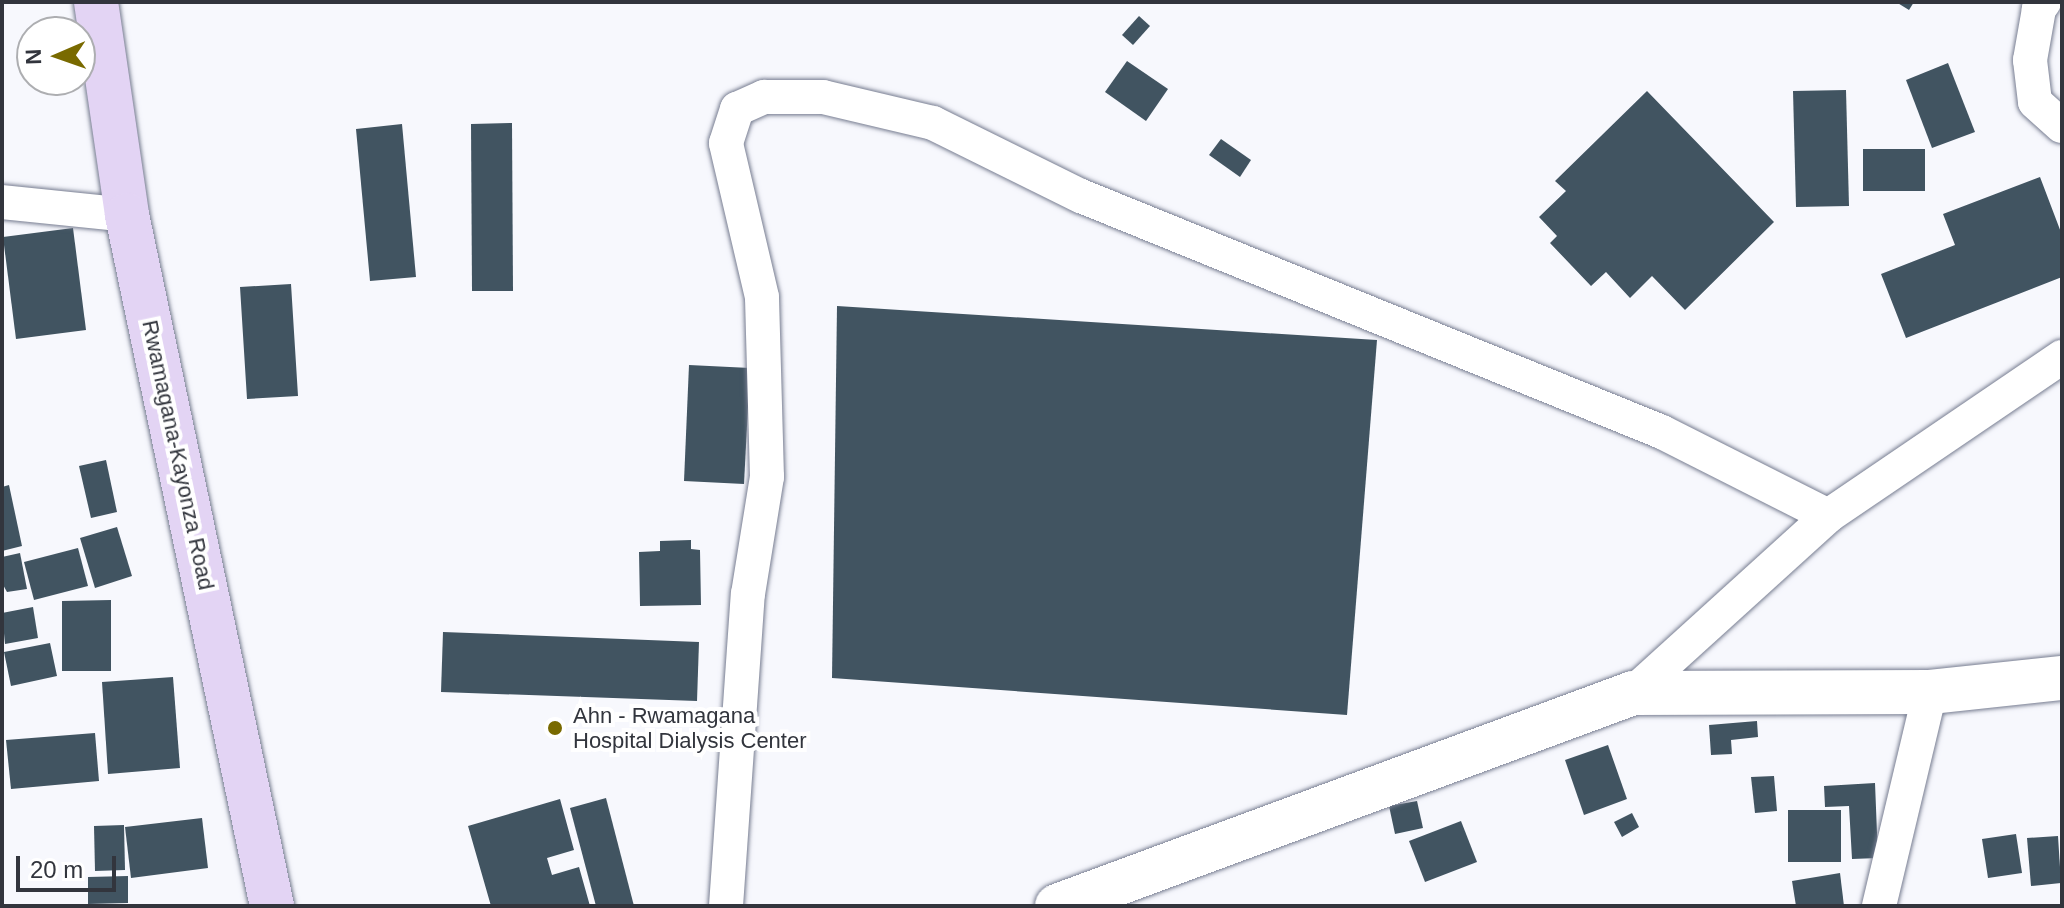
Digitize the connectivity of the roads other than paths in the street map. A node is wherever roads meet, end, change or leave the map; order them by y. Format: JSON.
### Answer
{"nodes":[{"id":1,"x":96,"y":2,"type":"edge"},
{"id":2,"x":2044,"y":2,"type":"edge"},
{"id":3,"x":2062,"y":126,"type":"edge"},
{"id":4,"x":2,"y":202,"type":"edge"},
{"id":5,"x":127,"y":215,"type":"junction"},
{"id":6,"x":2062,"y":357,"type":"edge"},
{"id":7,"x":1828,"y":516,"type":"junction"},
{"id":8,"x":2062,"y":678,"type":"edge"},
{"id":9,"x":1930,"y":692,"type":"junction"},
{"id":10,"x":1633,"y":693,"type":"junction"},
{"id":11,"x":272,"y":906,"type":"edge"},
{"id":12,"x":726,"y":906,"type":"edge"},
{"id":13,"x":1057,"y":906,"type":"edge"},
{"id":14,"x":1879,"y":906,"type":"edge"}],
"edges":[{"from":1,"to":5,"type":"highway","name":"Rwamagana-Kayonza Road"},
{"from":2,"to":3,"type":"street"},
{"from":4,"to":5,"type":"street"},
{"from":5,"to":11,"type":"highway","name":"Rwamagana-Kayonza Road"},
{"from":6,"to":7,"type":"street"},
{"from":7,"to":10,"type":"street"},
{"from":7,"to":12,"type":"street"},
{"from":8,"to":9,"type":"main road"},
{"from":9,"to":10,"type":"main road"},
{"from":9,"to":14,"type":"street"},
{"from":10,"to":13,"type":"main road"}]}
